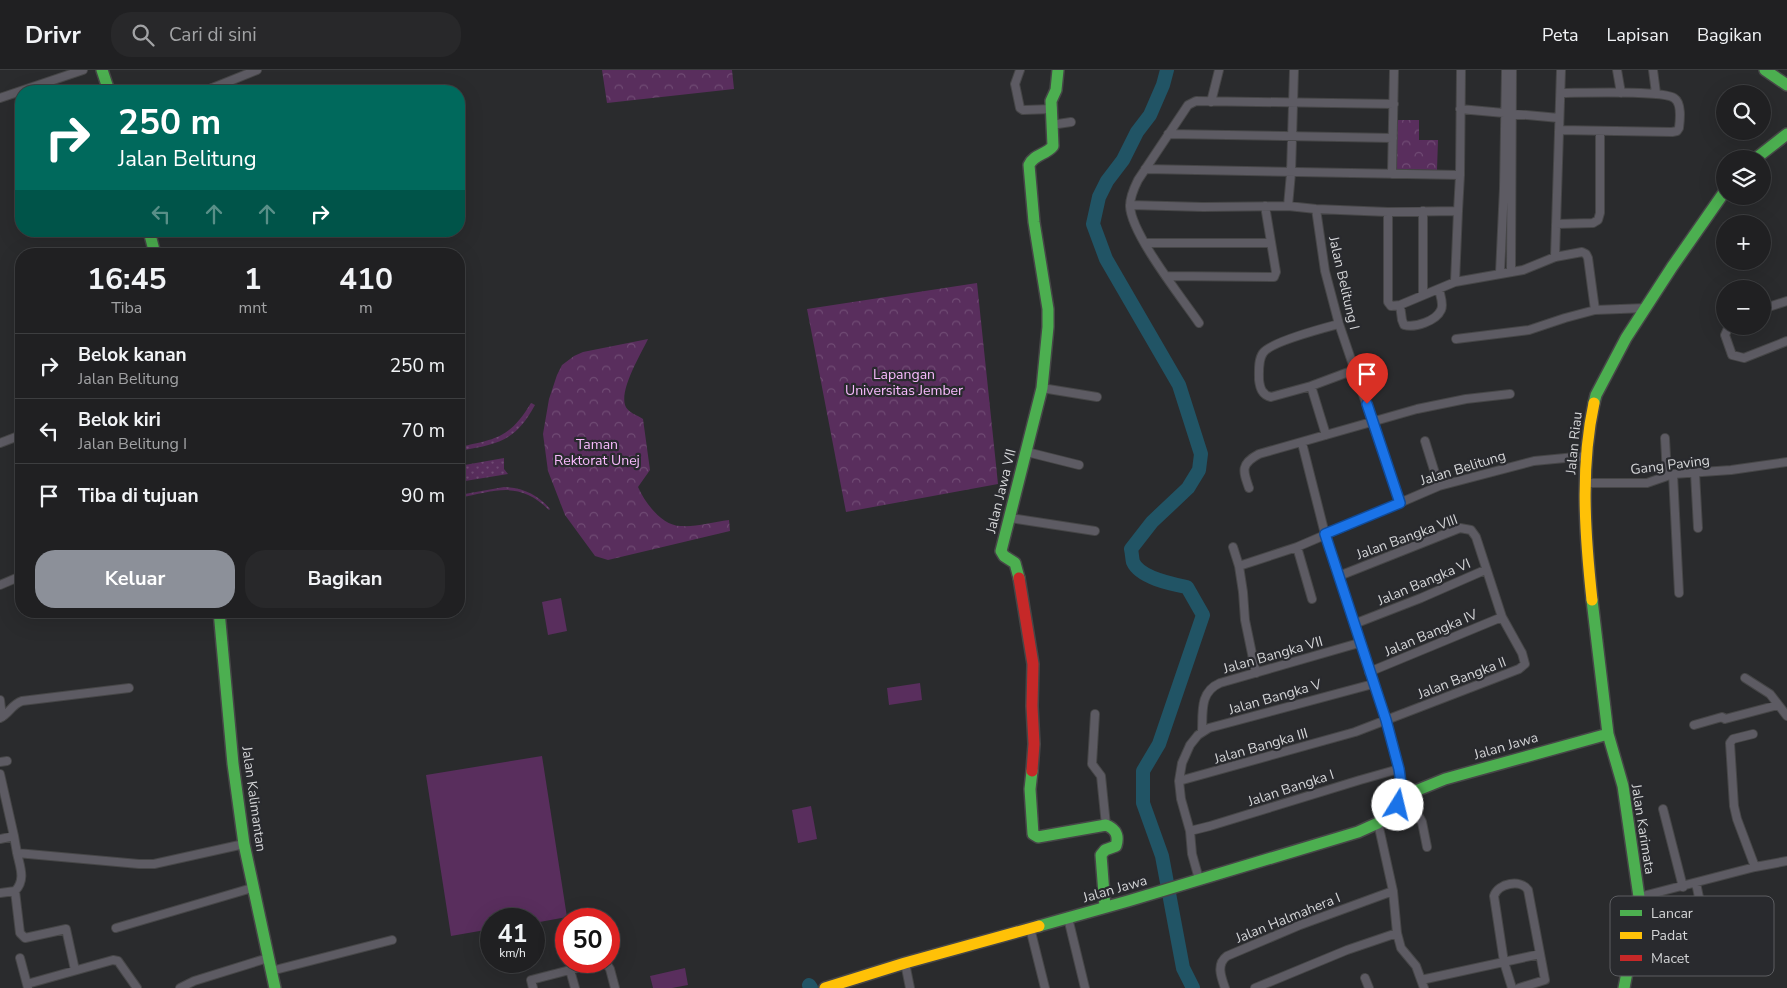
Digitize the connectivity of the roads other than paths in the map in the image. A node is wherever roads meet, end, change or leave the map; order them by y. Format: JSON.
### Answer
{"nodes":[{"id":1,"x":83,"y":70,"type":"edge"},
{"id":2,"x":102,"y":70,"type":"edge"},
{"id":3,"x":257,"y":70,"type":"edge"},
{"id":4,"x":1020,"y":70,"type":"edge"},
{"id":5,"x":1058,"y":70,"type":"edge"},
{"id":6,"x":1219,"y":70,"type":"edge"},
{"id":7,"x":1294,"y":70,"type":"edge"},
{"id":8,"x":1394,"y":70,"type":"edge"},
{"id":9,"x":1461,"y":70,"type":"edge"},
{"id":10,"x":1506,"y":70,"type":"edge"},
{"id":11,"x":1512,"y":70,"type":"edge"},
{"id":12,"x":1560,"y":70,"type":"edge"},
{"id":13,"x":1617,"y":70,"type":"edge"},
{"id":14,"x":1653,"y":70,"type":"edge"},
{"id":15,"x":1765,"y":70,"type":"edge"},
{"id":16,"x":39,"y":85,"type":"edge"},
{"id":17,"x":107,"y":85,"type":"edge"},
{"id":18,"x":220,"y":85,"type":"edge"},
{"id":19,"x":1787,"y":85,"type":"edge"},
{"id":20,"x":15,"y":93,"type":"edge"},
{"id":21,"x":1561,"y":93,"type":"junction"},
{"id":22,"x":1621,"y":93,"type":"junction"},
{"id":23,"x":1656,"y":93,"type":"junction"},
{"id":24,"x":0,"y":98,"type":"edge"},
{"id":25,"x":1211,"y":102,"type":"junction"},
{"id":26,"x":1293,"y":102,"type":"junction"},
{"id":27,"x":1394,"y":104,"type":"junction"},
{"id":28,"x":1053,"y":109,"type":"junction"},
{"id":29,"x":1460,"y":110,"type":"junction"},
{"id":30,"x":1509,"y":113,"type":"junction"},
{"id":31,"x":1559,"y":118,"type":"junction"},
{"id":32,"x":1071,"y":122,"type":"dead end"},
{"id":33,"x":1051,"y":125,"type":"junction"},
{"id":34,"x":1559,"y":130,"type":"junction"},
{"id":35,"x":1600,"y":131,"type":"junction"},
{"id":36,"x":1168,"y":134,"type":"junction"},
{"id":37,"x":1787,"y":134,"type":"edge"},
{"id":38,"x":1292,"y":137,"type":"junction"},
{"id":39,"x":1393,"y":138,"type":"junction"},
{"id":40,"x":1767,"y":150,"type":"edge"},
{"id":41,"x":1146,"y":169,"type":"junction"},
{"id":42,"x":1291,"y":173,"type":"junction"},
{"id":43,"x":1392,"y":174,"type":"junction"},
{"id":44,"x":1460,"y":175,"type":"junction"},
{"id":45,"x":1508,"y":188,"type":"junction"},
{"id":46,"x":1716,"y":203,"type":"edge"},
{"id":47,"x":1130,"y":205,"type":"junction"},
{"id":48,"x":1265,"y":206,"type":"junction"},
{"id":49,"x":1288,"y":206,"type":"junction"},
{"id":50,"x":1316,"y":209,"type":"junction"},
{"id":51,"x":1423,"y":211,"type":"junction"},
{"id":52,"x":1458,"y":211,"type":"junction"},
{"id":53,"x":1388,"y":212,"type":"junction"},
{"id":54,"x":1556,"y":224,"type":"junction"},
{"id":55,"x":1146,"y":243,"type":"junction"},
{"id":56,"x":1270,"y":243,"type":"junction"},
{"id":57,"x":1556,"y":256,"type":"junction"},
{"id":58,"x":1511,"y":272,"type":"junction"},
{"id":59,"x":1500,"y":273,"type":"junction"},
{"id":60,"x":1166,"y":276,"type":"junction"},
{"id":61,"x":1456,"y":282,"type":"junction"},
{"id":62,"x":1439,"y":289,"type":"junction"},
{"id":63,"x":1423,"y":295,"type":"junction"},
{"id":64,"x":1787,"y":301,"type":"edge"},
{"id":65,"x":1400,"y":305,"type":"junction"},
{"id":66,"x":1771,"y":306,"type":"edge"},
{"id":67,"x":1646,"y":308,"type":"junction"},
{"id":68,"x":1595,"y":310,"type":"junction"},
{"id":69,"x":1200,"y":323,"type":"dead end"},
{"id":70,"x":1339,"y":324,"type":"junction"},
{"id":71,"x":1725,"y":335,"type":"edge"},
{"id":72,"x":1456,"y":339,"type":"dead end"},
{"id":73,"x":1787,"y":341,"type":"edge"},
{"id":74,"x":1354,"y":370,"type":"junction"},
{"id":75,"x":1311,"y":386,"type":"junction"},
{"id":76,"x":1042,"y":388,"type":"junction"},
{"id":77,"x":1510,"y":394,"type":"dead end"},
{"id":78,"x":1097,"y":397,"type":"dead end"},
{"id":79,"x":1374,"y":422,"type":"junction"},
{"id":80,"x":1326,"y":435,"type":"junction"},
{"id":81,"x":15,"y":437,"type":"edge"},
{"id":82,"x":1665,"y":438,"type":"dead end"},
{"id":83,"x":1425,"y":441,"type":"dead end"},
{"id":84,"x":0,"y":443,"type":"edge"},
{"id":85,"x":1302,"y":443,"type":"junction"},
{"id":86,"x":1027,"y":452,"type":"junction"},
{"id":87,"x":1586,"y":456,"type":"junction"},
{"id":88,"x":1787,"y":462,"type":"edge"},
{"id":89,"x":1079,"y":465,"type":"dead end"},
{"id":90,"x":1695,"y":473,"type":"junction"},
{"id":91,"x":1670,"y":475,"type":"junction"},
{"id":92,"x":1586,"y":483,"type":"junction"},
{"id":93,"x":1439,"y":486,"type":"junction"},
{"id":94,"x":1249,"y":488,"type":"dead end"},
{"id":95,"x":1400,"y":503,"type":"junction"},
{"id":96,"x":1010,"y":518,"type":"junction"},
{"id":97,"x":1698,"y":528,"type":"dead end"},
{"id":98,"x":1095,"y":531,"type":"dead end"},
{"id":99,"x":1325,"y":534,"type":"junction"},
{"id":100,"x":1233,"y":547,"type":"dead end"},
{"id":101,"x":1297,"y":547,"type":"junction"},
{"id":102,"x":1239,"y":566,"type":"junction"},
{"id":103,"x":1485,"y":570,"type":"junction"},
{"id":104,"x":1339,"y":576,"type":"junction"},
{"id":105,"x":15,"y":579,"type":"edge"},
{"id":106,"x":0,"y":585,"type":"edge"},
{"id":107,"x":1679,"y":592,"type":"dead end"},
{"id":108,"x":1312,"y":600,"type":"dead end"},
{"id":109,"x":1502,"y":616,"type":"junction"},
{"id":110,"x":220,"y":618,"type":"edge"},
{"id":111,"x":1354,"y":624,"type":"junction"},
{"id":112,"x":1359,"y":643,"type":"junction"},
{"id":113,"x":1369,"y":672,"type":"junction"},
{"id":114,"x":1256,"y":673,"type":"junction"},
{"id":115,"x":1745,"y":678,"type":"dead end"},
{"id":116,"x":1373,"y":684,"type":"junction"},
{"id":117,"x":129,"y":688,"type":"dead end"},
{"id":118,"x":0,"y":700,"type":"edge"},
{"id":119,"x":1778,"y":705,"type":"junction"},
{"id":120,"x":1095,"y":714,"type":"dead end"},
{"id":121,"x":1787,"y":716,"type":"edge"},
{"id":122,"x":1,"y":718,"type":"edge"},
{"id":123,"x":1386,"y":720,"type":"junction"},
{"id":124,"x":1694,"y":725,"type":"dead end"},
{"id":125,"x":1202,"y":732,"type":"junction"},
{"id":126,"x":1608,"y":734,"type":"junction"},
{"id":127,"x":1753,"y":734,"type":"dead end"},
{"id":128,"x":1399,"y":769,"type":"junction"},
{"id":129,"x":0,"y":774,"type":"edge"},
{"id":130,"x":1179,"y":781,"type":"junction"},
{"id":131,"x":1407,"y":796,"type":"junction"},
{"id":132,"x":1663,"y":810,"type":"dead end"},
{"id":133,"x":9,"y":811,"type":"junction"},
{"id":134,"x":0,"y":813,"type":"edge"},
{"id":135,"x":1378,"y":822,"type":"junction"},
{"id":136,"x":1106,"y":825,"type":"junction"},
{"id":137,"x":1190,"y":831,"type":"junction"},
{"id":138,"x":14,"y":836,"type":"junction"},
{"id":139,"x":0,"y":839,"type":"edge"},
{"id":140,"x":244,"y":844,"type":"junction"},
{"id":141,"x":1427,"y":847,"type":"dead end"},
{"id":142,"x":18,"y":853,"type":"junction"},
{"id":143,"x":1787,"y":861,"type":"edge"},
{"id":144,"x":1755,"y":867,"type":"junction"},
{"id":145,"x":1195,"y":881,"type":"junction"},
{"id":146,"x":1696,"y":883,"type":"junction"},
{"id":147,"x":1683,"y":887,"type":"junction"},
{"id":148,"x":252,"y":888,"type":"junction"},
{"id":149,"x":15,"y":891,"type":"junction"},
{"id":150,"x":1392,"y":891,"type":"junction"},
{"id":151,"x":0,"y":893,"type":"edge"},
{"id":152,"x":1638,"y":896,"type":"edge"},
{"id":153,"x":1642,"y":896,"type":"edge"},
{"id":154,"x":1699,"y":896,"type":"edge"},
{"id":155,"x":1106,"y":907,"type":"junction"},
{"id":156,"x":1068,"y":918,"type":"junction"},
{"id":157,"x":116,"y":928,"type":"dead end"},
{"id":158,"x":1030,"y":928,"type":"junction"},
{"id":159,"x":1397,"y":933,"type":"junction"},
{"id":160,"x":392,"y":940,"type":"dead end"},
{"id":161,"x":1540,"y":954,"type":"junction"},
{"id":162,"x":20,"y":958,"type":"dead end"},
{"id":163,"x":268,"y":958,"type":"junction"},
{"id":164,"x":1504,"y":962,"type":"junction"},
{"id":165,"x":905,"y":963,"type":"junction"},
{"id":166,"x":75,"y":970,"type":"junction"},
{"id":167,"x":270,"y":970,"type":"junction"},
{"id":168,"x":558,"y":973,"type":"edge"},
{"id":169,"x":571,"y":973,"type":"edge"},
{"id":170,"x":611,"y":973,"type":"edge"},
{"id":171,"x":1365,"y":978,"type":"dead end"},
{"id":172,"x":1421,"y":980,"type":"junction"},
{"id":173,"x":27,"y":986,"type":"edge"},
{"id":174,"x":137,"y":988,"type":"edge"},
{"id":175,"x":180,"y":988,"type":"edge"},
{"id":176,"x":275,"y":988,"type":"edge"},
{"id":177,"x":533,"y":988,"type":"edge"},
{"id":178,"x":575,"y":988,"type":"edge"},
{"id":179,"x":615,"y":988,"type":"edge"},
{"id":180,"x":825,"y":988,"type":"edge"},
{"id":181,"x":910,"y":988,"type":"edge"},
{"id":182,"x":1044,"y":988,"type":"edge"},
{"id":183,"x":1084,"y":988,"type":"edge"},
{"id":184,"x":1225,"y":988,"type":"edge"},
{"id":185,"x":1254,"y":988,"type":"edge"},
{"id":186,"x":1369,"y":988,"type":"edge"},
{"id":187,"x":1424,"y":988,"type":"edge"},
{"id":188,"x":1512,"y":988,"type":"edge"},
{"id":189,"x":1519,"y":988,"type":"edge"}],
"edges":[{"from":1,"to":16,"type":"street"},
{"from":2,"to":17,"type":"main road"},
{"from":3,"to":18,"type":"street"},
{"from":4,"to":28,"type":"street"},
{"from":5,"to":28,"type":"main road","name":"Jalan Jawa VII"},
{"from":6,"to":25,"type":"street"},
{"from":7,"to":26,"type":"street"},
{"from":8,"to":27,"type":"street"},
{"from":9,"to":29,"type":"street"},
{"from":10,"to":30,"type":"street"},
{"from":11,"to":30,"type":"street"},
{"from":12,"to":21,"type":"street"},
{"from":13,"to":22,"type":"street"},
{"from":14,"to":23,"type":"street"},
{"from":15,"to":19,"type":"main road"},
{"from":20,"to":24,"type":"street"},
{"from":21,"to":22,"type":"street"},
{"from":21,"to":31,"type":"street"},
{"from":22,"to":23,"type":"street"},
{"from":23,"to":35,"type":"street"},
{"from":25,"to":26,"type":"street"},
{"from":25,"to":36,"type":"street"},
{"from":26,"to":27,"type":"street"},
{"from":26,"to":38,"type":"street"},
{"from":27,"to":39,"type":"street"},
{"from":28,"to":33,"type":"main road","name":"Jalan Jawa VII"},
{"from":29,"to":30,"type":"street"},
{"from":29,"to":44,"type":"street"},
{"from":30,"to":31,"type":"street"},
{"from":30,"to":45,"type":"street"},
{"from":31,"to":34,"type":"street"},
{"from":32,"to":33,"type":"street"},
{"from":33,"to":76,"type":"main road","name":"Jalan Jawa VII"},
{"from":34,"to":35,"type":"street"},
{"from":34,"to":54,"type":"street"},
{"from":35,"to":54,"type":"street"},
{"from":36,"to":38,"type":"street"},
{"from":36,"to":41,"type":"street"},
{"from":37,"to":40,"type":"main road"},
{"from":38,"to":39,"type":"street"},
{"from":38,"to":42,"type":"street"},
{"from":39,"to":43,"type":"street"},
{"from":41,"to":42,"type":"street"},
{"from":41,"to":47,"type":"street"},
{"from":42,"to":43,"type":"street"},
{"from":42,"to":49,"type":"street"},
{"from":43,"to":44,"type":"street"},
{"from":44,"to":52,"type":"street"},
{"from":45,"to":58,"type":"street"},
{"from":45,"to":59,"type":"street"},
{"from":46,"to":67,"type":"main road","name":"Jalan Riau"},
{"from":47,"to":48,"type":"street"},
{"from":47,"to":55,"type":"street"},
{"from":48,"to":49,"type":"street"},
{"from":48,"to":56,"type":"street"},
{"from":49,"to":50,"type":"street"},
{"from":50,"to":53,"type":"street"},
{"from":50,"to":70,"type":"street","name":"Jalan Belitung I"},
{"from":51,"to":52,"type":"street"},
{"from":51,"to":53,"type":"street"},
{"from":51,"to":63,"type":"street"},
{"from":52,"to":61,"type":"street"},
{"from":53,"to":65,"type":"street"},
{"from":54,"to":57,"type":"street"},
{"from":55,"to":56,"type":"street"},
{"from":55,"to":60,"type":"street"},
{"from":56,"to":60,"type":"street"},
{"from":57,"to":58,"type":"street"},
{"from":57,"to":68,"type":"street"},
{"from":58,"to":59,"type":"street"},
{"from":59,"to":61,"type":"street"},
{"from":60,"to":69,"type":"street"},
{"from":61,"to":62,"type":"street"},
{"from":62,"to":63,"type":"street"},
{"from":62,"to":65,"type":"street"},
{"from":63,"to":65,"type":"street"},
{"from":64,"to":66,"type":"street"},
{"from":67,"to":68,"type":"street"},
{"from":67,"to":87,"type":"main road","name":"Jalan Riau"},
{"from":68,"to":72,"type":"street"},
{"from":70,"to":74,"type":"street","name":"Jalan Belitung I"},
{"from":70,"to":75,"type":"street"},
{"from":71,"to":73,"type":"street"},
{"from":74,"to":75,"type":"street"},
{"from":74,"to":79,"type":"street","name":"Jalan Belitung I"},
{"from":75,"to":80,"type":"street"},
{"from":76,"to":78,"type":"street"},
{"from":76,"to":86,"type":"main road","name":"Jalan Jawa VII"},
{"from":77,"to":79,"type":"street"},
{"from":79,"to":80,"type":"street"},
{"from":79,"to":95,"type":"street","name":"Jalan Belitung I"},
{"from":80,"to":85,"type":"street"},
{"from":81,"to":84,"type":"street"},
{"from":82,"to":91,"type":"street"},
{"from":83,"to":93,"type":"street"},
{"from":85,"to":94,"type":"street"},
{"from":85,"to":99,"type":"street"},
{"from":86,"to":89,"type":"street"},
{"from":86,"to":96,"type":"main road","name":"Jalan Jawa VII"},
{"from":87,"to":92,"type":"main road","name":"Jalan Riau"},
{"from":87,"to":93,"type":"street","name":"Jalan Belitung"},
{"from":88,"to":90,"type":"street","name":"Gang Paving"},
{"from":90,"to":91,"type":"street","name":"Gang Paving"},
{"from":90,"to":97,"type":"street"},
{"from":91,"to":92,"type":"street","name":"Gang Paving"},
{"from":91,"to":107,"type":"street"},
{"from":92,"to":126,"type":"main road","name":"Jalan Riau"},
{"from":93,"to":95,"type":"street","name":"Jalan Belitung"},
{"from":95,"to":99,"type":"street","name":"Jalan Belitung"},
{"from":96,"to":98,"type":"street"},
{"from":96,"to":136,"type":"main road","name":"Jalan Jawa VII"},
{"from":99,"to":101,"type":"street","name":"Jalan Belitung"},
{"from":99,"to":104,"type":"street"},
{"from":100,"to":102,"type":"street"},
{"from":101,"to":102,"type":"street","name":"Jalan Belitung"},
{"from":101,"to":108,"type":"street"},
{"from":102,"to":114,"type":"street"},
{"from":103,"to":104,"type":"street","name":"Jalan Bangka VIII"},
{"from":103,"to":109,"type":"street","name":"Jalan Bangka VI"},
{"from":103,"to":111,"type":"street","name":"Jalan Bangka VI"},
{"from":104,"to":111,"type":"street"},
{"from":105,"to":106,"type":"street"},
{"from":109,"to":113,"type":"street","name":"Jalan Bangka IV"},
{"from":109,"to":123,"type":"street","name":"Jalan Bangka II"},
{"from":110,"to":140,"type":"main road","name":"Jalan Kalimantan"},
{"from":111,"to":112,"type":"street"},
{"from":112,"to":113,"type":"street"},
{"from":112,"to":114,"type":"street","name":"Jalan Bangka VII"},
{"from":113,"to":116,"type":"street"},
{"from":114,"to":125,"type":"street","name":"Jalan Bangka VII"},
{"from":115,"to":119,"type":"street"},
{"from":116,"to":123,"type":"street"},
{"from":116,"to":125,"type":"street","name":"Jalan Bangka V"},
{"from":117,"to":122,"type":"street"},
{"from":118,"to":122,"type":"street"},
{"from":119,"to":121,"type":"street"},
{"from":119,"to":124,"type":"street"},
{"from":120,"to":136,"type":"street"},
{"from":123,"to":128,"type":"street"},
{"from":123,"to":130,"type":"street","name":"Jalan Bangka III"},
{"from":125,"to":130,"type":"street","name":"Jalan Bangka V"},
{"from":126,"to":131,"type":"main road","name":"Jalan Jawa"},
{"from":126,"to":152,"type":"main road","name":"Jalan Karimata"},
{"from":127,"to":144,"type":"street"},
{"from":128,"to":131,"type":"street"},
{"from":128,"to":137,"type":"street","name":"Jalan Bangka I"},
{"from":129,"to":133,"type":"street"},
{"from":130,"to":137,"type":"street"},
{"from":131,"to":135,"type":"main road","name":"Jalan Jawa"},
{"from":131,"to":141,"type":"street"},
{"from":132,"to":147,"type":"street"},
{"from":133,"to":134,"type":"street"},
{"from":133,"to":138,"type":"street"},
{"from":135,"to":145,"type":"main road","name":"Jalan Jawa"},
{"from":135,"to":150,"type":"street"},
{"from":136,"to":155,"type":"main road"},
{"from":137,"to":145,"type":"street"},
{"from":138,"to":139,"type":"street"},
{"from":138,"to":142,"type":"street"},
{"from":140,"to":142,"type":"street"},
{"from":140,"to":148,"type":"main road","name":"Jalan Kalimantan"},
{"from":142,"to":149,"type":"street"},
{"from":143,"to":144,"type":"street"},
{"from":144,"to":146,"type":"street"},
{"from":145,"to":155,"type":"main road","name":"Jalan Jawa"},
{"from":146,"to":147,"type":"street"},
{"from":146,"to":154,"type":"street"},
{"from":147,"to":153,"type":"street"},
{"from":148,"to":157,"type":"street"},
{"from":148,"to":163,"type":"main road","name":"Jalan Kalimantan"},
{"from":149,"to":151,"type":"street"},
{"from":149,"to":166,"type":"street"},
{"from":150,"to":159,"type":"street"},
{"from":150,"to":184,"type":"street","name":"Jalan Halmahera I"},
{"from":155,"to":156,"type":"main road","name":"Jalan Jawa"},
{"from":156,"to":158,"type":"main road","name":"Jalan Jawa"},
{"from":156,"to":183,"type":"street"},
{"from":158,"to":165,"type":"main road","name":"Jalan Jawa"},
{"from":158,"to":182,"type":"street"},
{"from":159,"to":172,"type":"street"},
{"from":159,"to":185,"type":"street"},
{"from":160,"to":167,"type":"street"},
{"from":161,"to":164,"type":"street"},
{"from":161,"to":164,"type":"street"},
{"from":161,"to":189,"type":"street"},
{"from":162,"to":173,"type":"street"},
{"from":163,"to":167,"type":"main road","name":"Jalan Kalimantan"},
{"from":163,"to":175,"type":"street"},
{"from":164,"to":172,"type":"street"},
{"from":164,"to":188,"type":"street"},
{"from":165,"to":180,"type":"main road","name":"Jalan Jawa"},
{"from":165,"to":181,"type":"street"},
{"from":166,"to":173,"type":"street"},
{"from":166,"to":174,"type":"street"},
{"from":167,"to":176,"type":"main road","name":"Jalan Kalimantan"},
{"from":168,"to":177,"type":"street"},
{"from":169,"to":178,"type":"street"},
{"from":170,"to":179,"type":"street"},
{"from":171,"to":186,"type":"street"},
{"from":172,"to":187,"type":"street"}]}
